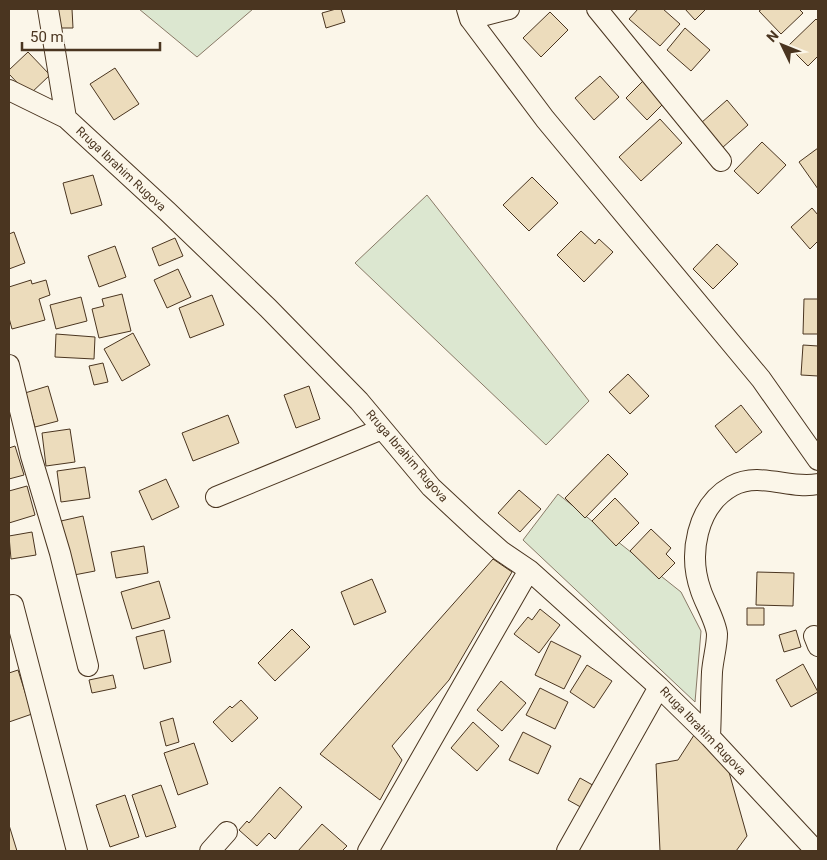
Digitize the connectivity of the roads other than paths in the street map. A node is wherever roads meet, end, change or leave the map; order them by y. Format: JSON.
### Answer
{"nodes":[{"id":1,"x":48,"y":9,"type":"edge"},
{"id":2,"x":509,"y":9,"type":"edge"},
{"id":3,"x":597,"y":9,"type":"edge"},
{"id":4,"x":468,"y":14,"type":"edge"},
{"id":5,"x":9,"y":90,"type":"edge"},
{"id":6,"x":66,"y":118,"type":"junction"},
{"id":7,"x":721,"y":161,"type":"dead end"},
{"id":8,"x":9,"y":365,"type":"edge"},
{"id":9,"x":382,"y":429,"type":"junction"},
{"id":10,"x":818,"y":460,"type":"edge"},
{"id":11,"x":818,"y":484,"type":"edge"},
{"id":12,"x":216,"y":497,"type":"dead end"},
{"id":13,"x":529,"y":570,"type":"junction"},
{"id":14,"x":13,"y":605,"type":"dead end"},
{"id":15,"x":88,"y":666,"type":"dead end"},
{"id":16,"x":659,"y":687,"type":"junction"},
{"id":17,"x":710,"y":736,"type":"junction"},
{"id":18,"x":227,"y":832,"type":"dead end"},
{"id":19,"x":816,"y":846,"type":"edge"},
{"id":20,"x":77,"y":851,"type":"edge"},
{"id":21,"x":210,"y":851,"type":"edge"},
{"id":22,"x":368,"y":851,"type":"edge"},
{"id":23,"x":567,"y":851,"type":"edge"}],
"edges":[{"from":1,"to":6,"type":"street"},
{"from":2,"to":4,"type":"street"},
{"from":3,"to":7,"type":"street"},
{"from":4,"to":10,"type":"street"},
{"from":5,"to":6,"type":"street","name":"Rruga Ibrahim Rugova"},
{"from":6,"to":9,"type":"street","name":"Rruga Ibrahim Rugova"},
{"from":8,"to":15,"type":"street"},
{"from":9,"to":12,"type":"street"},
{"from":9,"to":13,"type":"street","name":"Rruga Ibrahim Rugova"},
{"from":11,"to":17,"type":"street"},
{"from":13,"to":16,"type":"street","name":"Rruga Ibrahim Rugova"},
{"from":13,"to":22,"type":"street"},
{"from":14,"to":20,"type":"street"},
{"from":16,"to":17,"type":"street","name":"Rruga Ibrahim Rugova"},
{"from":16,"to":23,"type":"street"},
{"from":17,"to":19,"type":"street","name":"Rruga Ibrahim Rugova"},
{"from":18,"to":21,"type":"street"}]}
